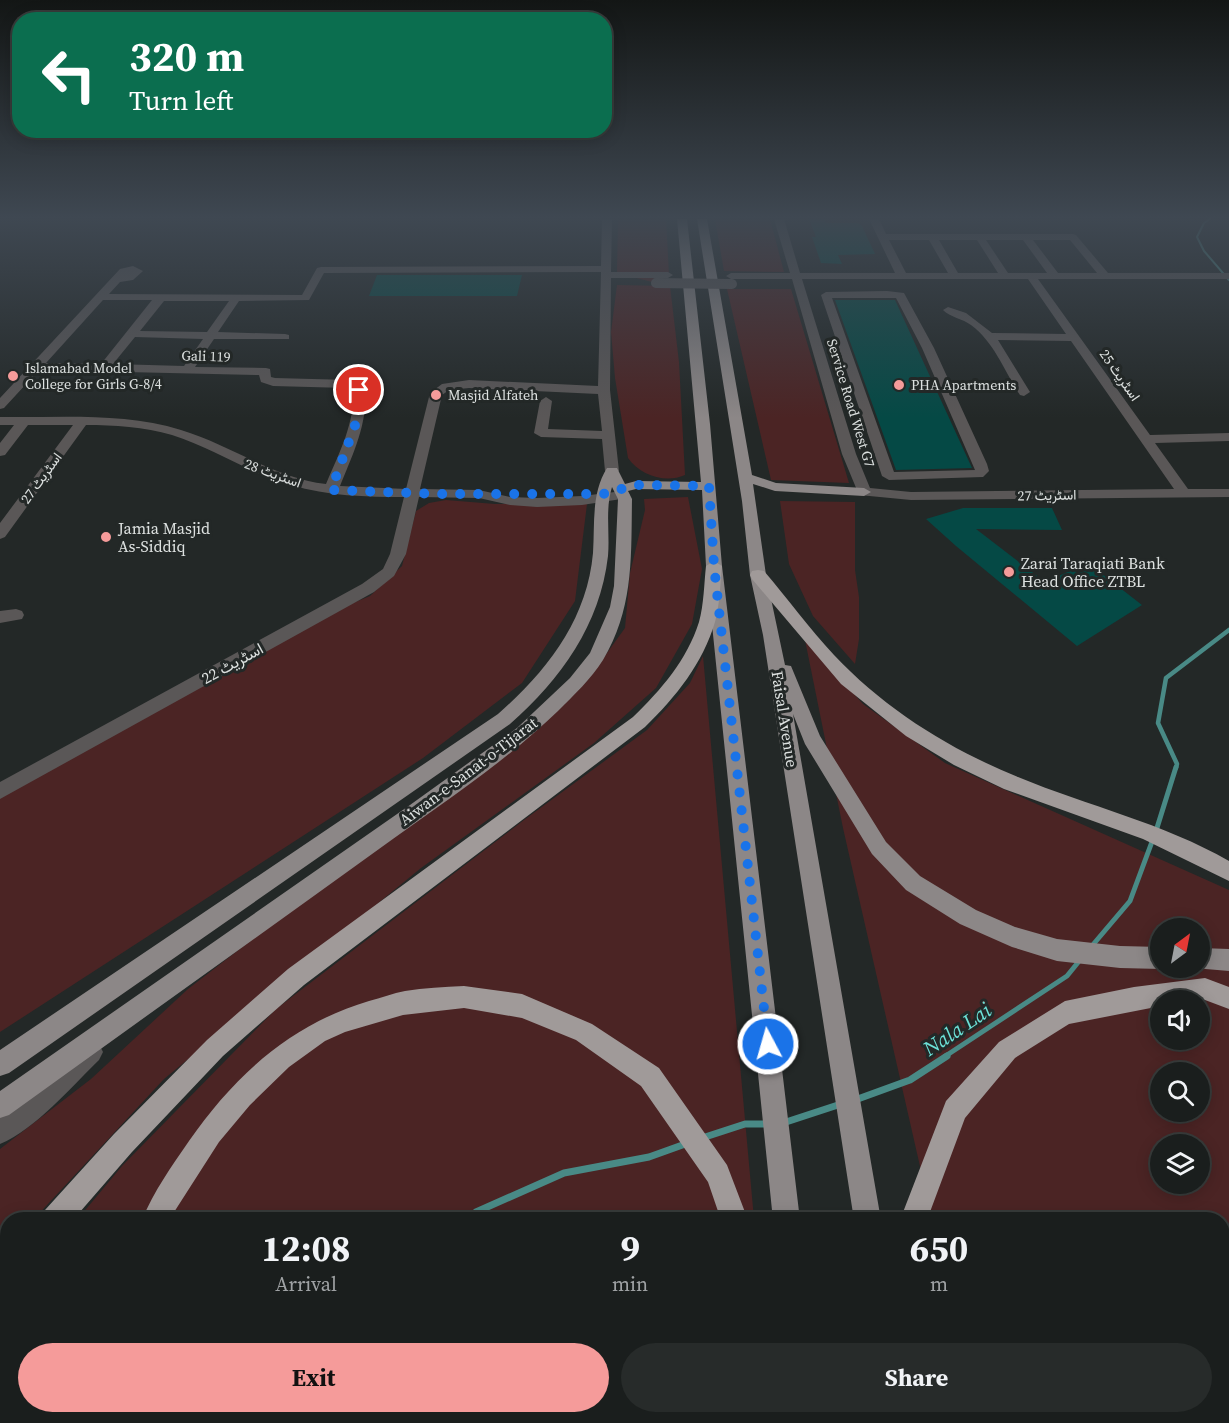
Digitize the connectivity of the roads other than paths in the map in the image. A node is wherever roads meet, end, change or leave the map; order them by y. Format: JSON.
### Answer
{"nodes":[{"id":1,"x":111,"y":285,"type":"edge"},
{"id":2,"x":313,"y":285,"type":"edge"},
{"id":3,"x":606,"y":285,"type":"edge"},
{"id":4,"x":689,"y":285,"type":"edge"},
{"id":5,"x":713,"y":285,"type":"edge"},
{"id":6,"x":798,"y":285,"type":"edge"},
{"id":7,"x":831,"y":285,"type":"edge"},
{"id":8,"x":929,"y":285,"type":"edge"},
{"id":9,"x":1038,"y":285,"type":"edge"},
{"id":10,"x":859,"y":289,"type":"junction"},
{"id":11,"x":100,"y":297,"type":"junction"},
{"id":12,"x":160,"y":298,"type":"junction"},
{"id":13,"x":236,"y":298,"type":"junction"},
{"id":14,"x":948,"y":310,"type":"dead end"},
{"id":15,"x":133,"y":334,"type":"junction"},
{"id":16,"x":212,"y":335,"type":"junction"},
{"id":17,"x":990,"y":336,"type":"junction"},
{"id":18,"x":285,"y":337,"type":"dead end"},
{"id":19,"x":1076,"y":338,"type":"junction"},
{"id":20,"x":37,"y":366,"type":"junction"},
{"id":21,"x":105,"y":368,"type":"junction"},
{"id":22,"x":187,"y":370,"type":"junction"},
{"id":23,"x":604,"y":390,"type":"junction"},
{"id":24,"x":1024,"y":392,"type":"dead end"},
{"id":25,"x":546,"y":401,"type":"dead end"},
{"id":26,"x":0,"y":405,"type":"edge"},
{"id":27,"x":0,"y":421,"type":"edge"},
{"id":28,"x":24,"y":421,"type":"junction"},
{"id":29,"x":81,"y":422,"type":"junction"},
{"id":30,"x":608,"y":435,"type":"junction"},
{"id":31,"x":1229,"y":437,"type":"edge"},
{"id":32,"x":1147,"y":439,"type":"junction"},
{"id":33,"x":0,"y":452,"type":"edge"},
{"id":34,"x":612,"y":471,"type":"joint"},
{"id":35,"x":935,"y":476,"type":"junction"},
{"id":36,"x":745,"y":477,"type":"junction"},
{"id":37,"x":709,"y":486,"type":"junction"},
{"id":38,"x":331,"y":490,"type":"junction"},
{"id":39,"x":864,"y":492,"type":"junction"},
{"id":40,"x":1183,"y":492,"type":"junction"},
{"id":41,"x":414,"y":493,"type":"junction"},
{"id":42,"x":1229,"y":493,"type":"edge"},
{"id":43,"x":612,"y":494,"type":"junction"},
{"id":44,"x":945,"y":496,"type":"junction"},
{"id":45,"x":749,"y":501,"type":"junction"},
{"id":46,"x":0,"y":534,"type":"edge"},
{"id":47,"x":601,"y":543,"type":"junction"},
{"id":48,"x":624,"y":543,"type":"junction"},
{"id":49,"x":714,"y":566,"type":"junction"},
{"id":50,"x":758,"y":575,"type":"junction"},
{"id":51,"x":771,"y":635,"type":"junction"},
{"id":52,"x":0,"y":791,"type":"edge"},
{"id":53,"x":1229,"y":872,"type":"edge"},
{"id":54,"x":1150,"y":958,"type":"edge"},
{"id":55,"x":1205,"y":988,"type":"junction"},
{"id":56,"x":1229,"y":988,"type":"edge"},
{"id":57,"x":159,"y":991,"type":"junction"},
{"id":58,"x":1229,"y":998,"type":"edge"},
{"id":59,"x":0,"y":1064,"type":"edge"},
{"id":60,"x":0,"y":1106,"type":"edge"},
{"id":61,"x":0,"y":1131,"type":"edge"},
{"id":62,"x":63,"y":1212,"type":"edge"},
{"id":63,"x":159,"y":1212,"type":"edge"},
{"id":64,"x":732,"y":1212,"type":"edge"},
{"id":65,"x":786,"y":1212,"type":"edge"},
{"id":66,"x":867,"y":1212,"type":"edge"},
{"id":67,"x":916,"y":1212,"type":"edge"}],
"edges":[{"from":1,"to":11,"type":"street"},
{"from":2,"to":13,"type":"street"},
{"from":3,"to":23,"type":"street"},
{"from":4,"to":37,"type":"main road"},
{"from":5,"to":36,"type":"main road","name":"Faisal Avenue"},
{"from":6,"to":39,"type":"street","name":"Service Road West G7"},
{"from":7,"to":10,"type":"street"},
{"from":8,"to":10,"type":"street"},
{"from":9,"to":19,"type":"street","name":"اسٹریٹ 25"},
{"from":10,"to":35,"type":"street"},
{"from":10,"to":35,"type":"street"},
{"from":11,"to":12,"type":"street"},
{"from":11,"to":20,"type":"street"},
{"from":12,"to":13,"type":"street"},
{"from":12,"to":15,"type":"street"},
{"from":13,"to":16,"type":"street"},
{"from":14,"to":17,"type":"street"},
{"from":15,"to":16,"type":"street"},
{"from":15,"to":21,"type":"street"},
{"from":16,"to":18,"type":"street"},
{"from":16,"to":22,"type":"street"},
{"from":17,"to":19,"type":"street"},
{"from":17,"to":24,"type":"street"},
{"from":19,"to":32,"type":"street","name":"اسٹریٹ 25"},
{"from":20,"to":21,"type":"street","name":"Gali 119"},
{"from":20,"to":26,"type":"street"},
{"from":21,"to":22,"type":"street","name":"Gali 119"},
{"from":22,"to":38,"type":"street","name":"Gali 119"},
{"from":23,"to":30,"type":"street"},
{"from":23,"to":41,"type":"street","name":"اسٹریٹ 22"},
{"from":25,"to":30,"type":"street"},
{"from":27,"to":28,"type":"street","name":"اسٹریٹ 28"},
{"from":28,"to":29,"type":"street","name":"اسٹریٹ 28"},
{"from":28,"to":33,"type":"street"},
{"from":29,"to":38,"type":"street","name":"اسٹریٹ 28"},
{"from":29,"to":46,"type":"street","name":"اسٹریٹ 27"},
{"from":30,"to":34,"type":"street"},
{"from":31,"to":32,"type":"street"},
{"from":32,"to":40,"type":"street","name":"اسٹریٹ 25"},
{"from":34,"to":43,"type":"main road","name":"Aiwan-e-Sanat-o-Tijarat"},
{"from":35,"to":44,"type":"street"},
{"from":36,"to":39,"type":"main road"},
{"from":36,"to":45,"type":"main road","name":"Faisal Avenue"},
{"from":37,"to":43,"type":"main road"},
{"from":37,"to":49,"type":"main road"},
{"from":38,"to":41,"type":"street","name":"اسٹریٹ 28"},
{"from":39,"to":44,"type":"street","name":"اسٹریٹ 27"},
{"from":39,"to":45,"type":"main road"},
{"from":40,"to":42,"type":"street","name":"اسٹریٹ 27"},
{"from":40,"to":44,"type":"street","name":"اسٹریٹ 27"},
{"from":41,"to":43,"type":"street","name":"اسٹریٹ 28"},
{"from":41,"to":52,"type":"street","name":"اسٹریٹ 22"},
{"from":43,"to":47,"type":"main road","name":"Aiwan-e-Sanat-o-Tijarat"},
{"from":43,"to":48,"type":"main road","name":"Aiwan-e-Sanat-o-Tijarat"},
{"from":45,"to":50,"type":"main road","name":"Faisal Avenue"},
{"from":47,"to":48,"type":"main road"},
{"from":47,"to":59,"type":"main road","name":"Aiwan-e-Sanat-o-Tijarat"},
{"from":48,"to":57,"type":"main road","name":"Aiwan-e-Sanat-o-Tijarat"},
{"from":49,"to":62,"type":"highway"},
{"from":49,"to":65,"type":"main road"},
{"from":50,"to":51,"type":"main road","name":"Faisal Avenue"},
{"from":50,"to":53,"type":"highway"},
{"from":51,"to":54,"type":"main road"},
{"from":51,"to":66,"type":"main road","name":"Faisal Avenue"},
{"from":55,"to":56,"type":"main road"},
{"from":55,"to":58,"type":"highway"},
{"from":55,"to":67,"type":"highway"},
{"from":57,"to":60,"type":"main road","name":"Aiwan-e-Sanat-o-Tijarat"},
{"from":57,"to":61,"type":"street"},
{"from":63,"to":64,"type":"highway"}]}
